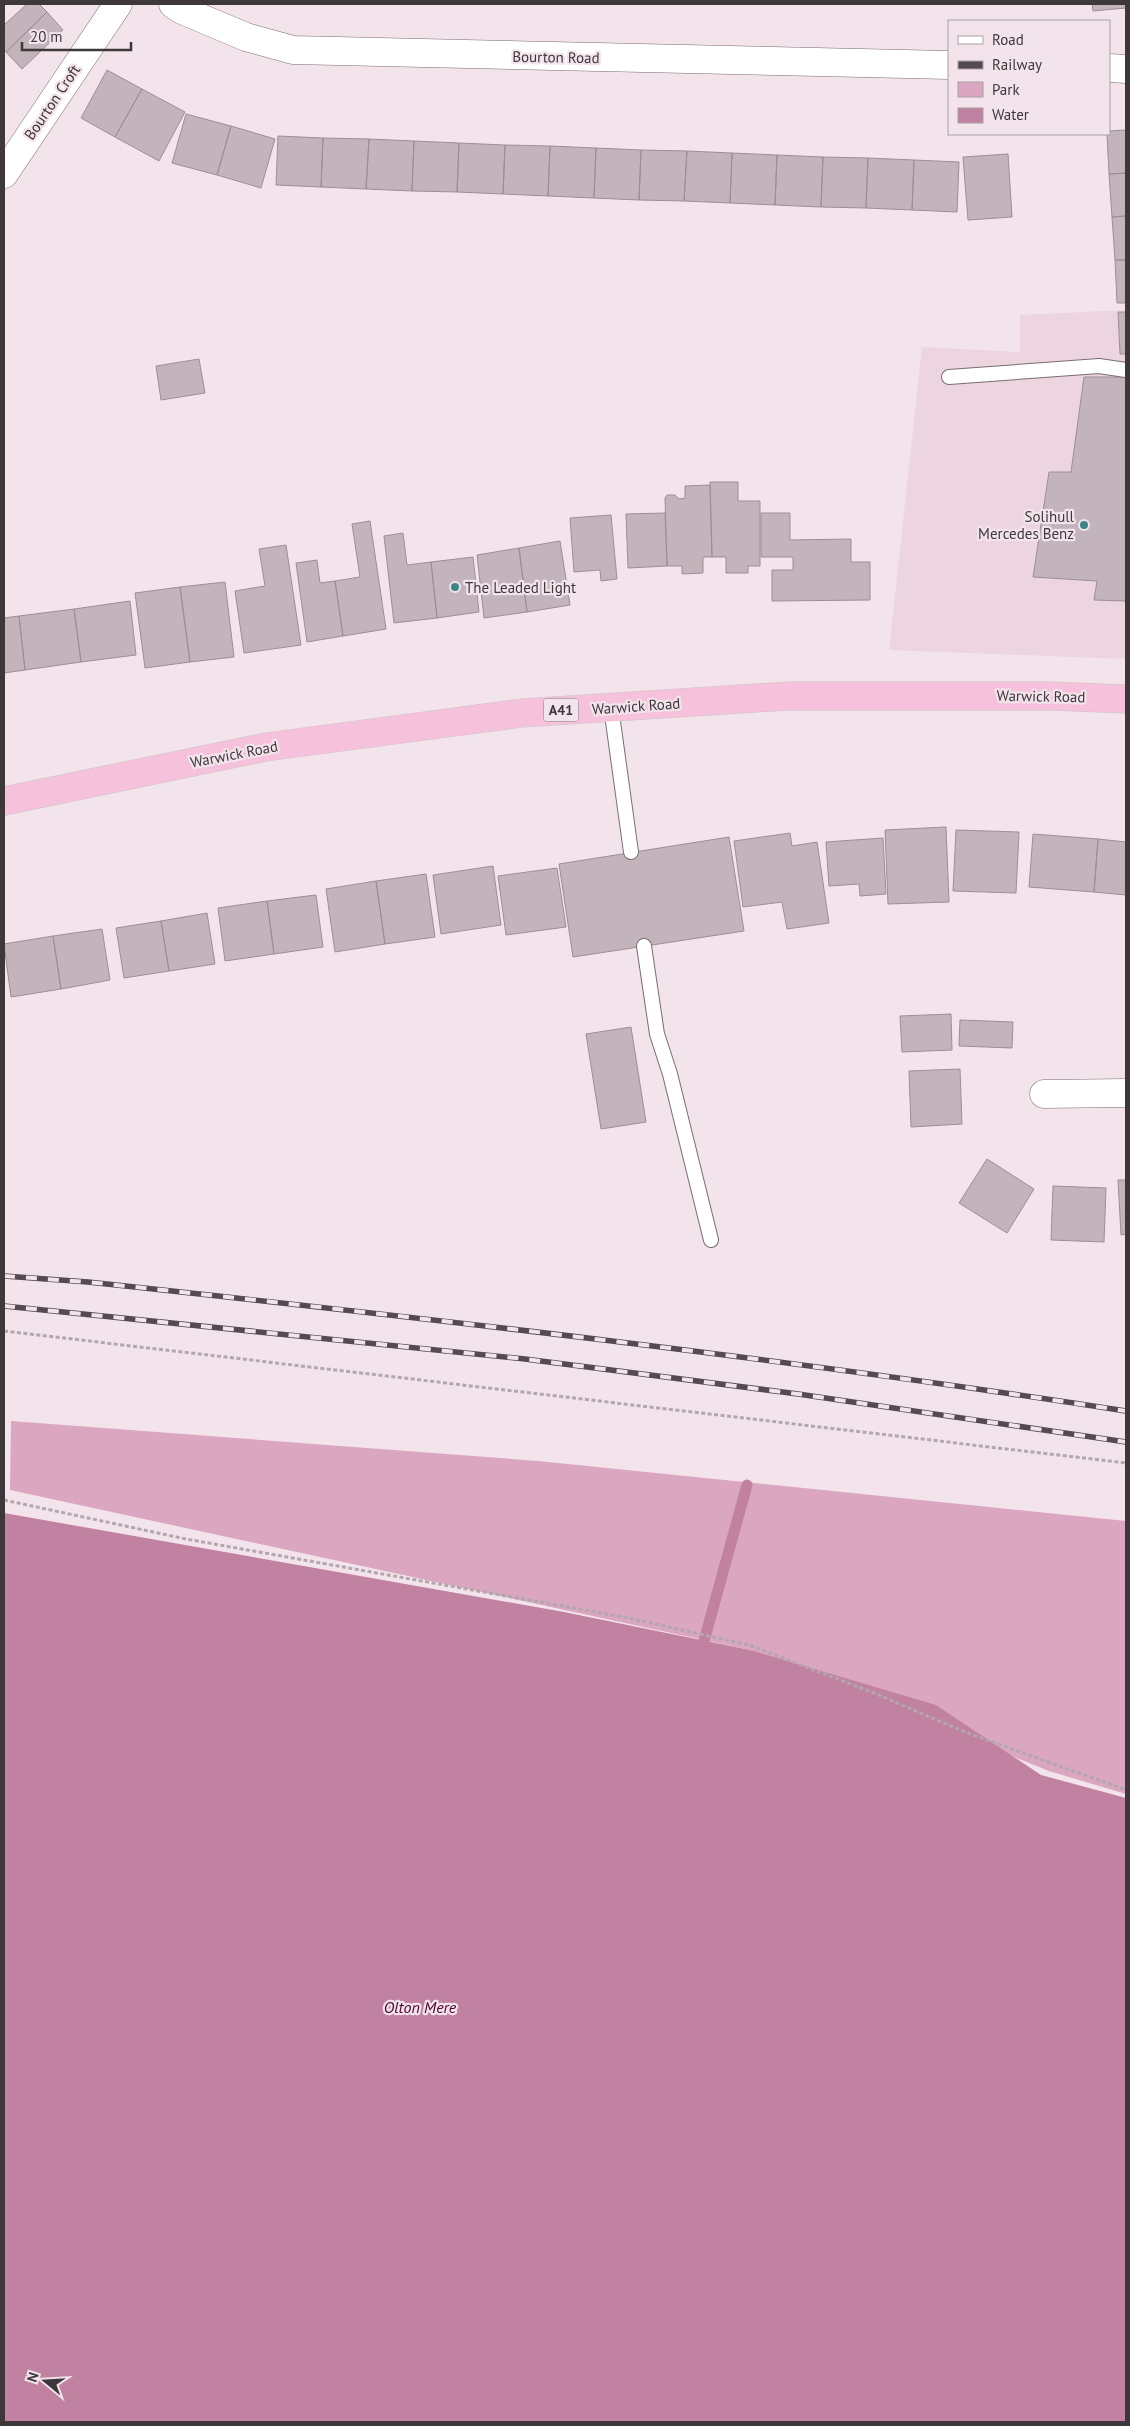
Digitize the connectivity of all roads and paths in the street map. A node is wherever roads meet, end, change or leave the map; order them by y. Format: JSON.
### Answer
{"nodes":[{"id":1,"x":118,"y":4,"type":"edge"},
{"id":2,"x":173,"y":4,"type":"edge"},
{"id":3,"x":948,"y":65,"type":"edge"},
{"id":4,"x":1110,"y":68,"type":"edge"},
{"id":5,"x":1126,"y":69,"type":"edge"},
{"id":6,"x":4,"y":174,"type":"edge"},
{"id":7,"x":1126,"y":370,"type":"edge"},
{"id":8,"x":949,"y":377,"type":"dead end"},
{"id":9,"x":1126,"y":699,"type":"edge"},
{"id":10,"x":611,"y":707,"type":"junction"},
{"id":11,"x":4,"y":801,"type":"edge"},
{"id":12,"x":631,"y":852,"type":"dead end"},
{"id":13,"x":644,"y":946,"type":"dead end"},
{"id":14,"x":1126,"y":1092,"type":"edge"},
{"id":15,"x":1044,"y":1094,"type":"dead end"},
{"id":16,"x":711,"y":1240,"type":"dead end"},
{"id":17,"x":4,"y":1331,"type":"edge"},
{"id":18,"x":1126,"y":1463,"type":"edge"},
{"id":19,"x":4,"y":1500,"type":"edge"},
{"id":20,"x":1126,"y":1790,"type":"edge"}],
"edges":[{"from":1,"to":6,"type":"street","name":"Bourton Croft"},
{"from":2,"to":3,"type":"street","name":"Bourton Road"},
{"from":4,"to":5,"type":"street"},
{"from":7,"to":8,"type":"lane"},
{"from":9,"to":10,"type":"highway","name":"Warwick Road","number":"A41"},
{"from":10,"to":11,"type":"highway","name":"Warwick Road","number":"A41"},
{"from":10,"to":12,"type":"lane"},
{"from":13,"to":16,"type":"lane"},
{"from":14,"to":15,"type":"street"},
{"from":17,"to":18,"type":"path"},
{"from":19,"to":20,"type":"path"}]}
